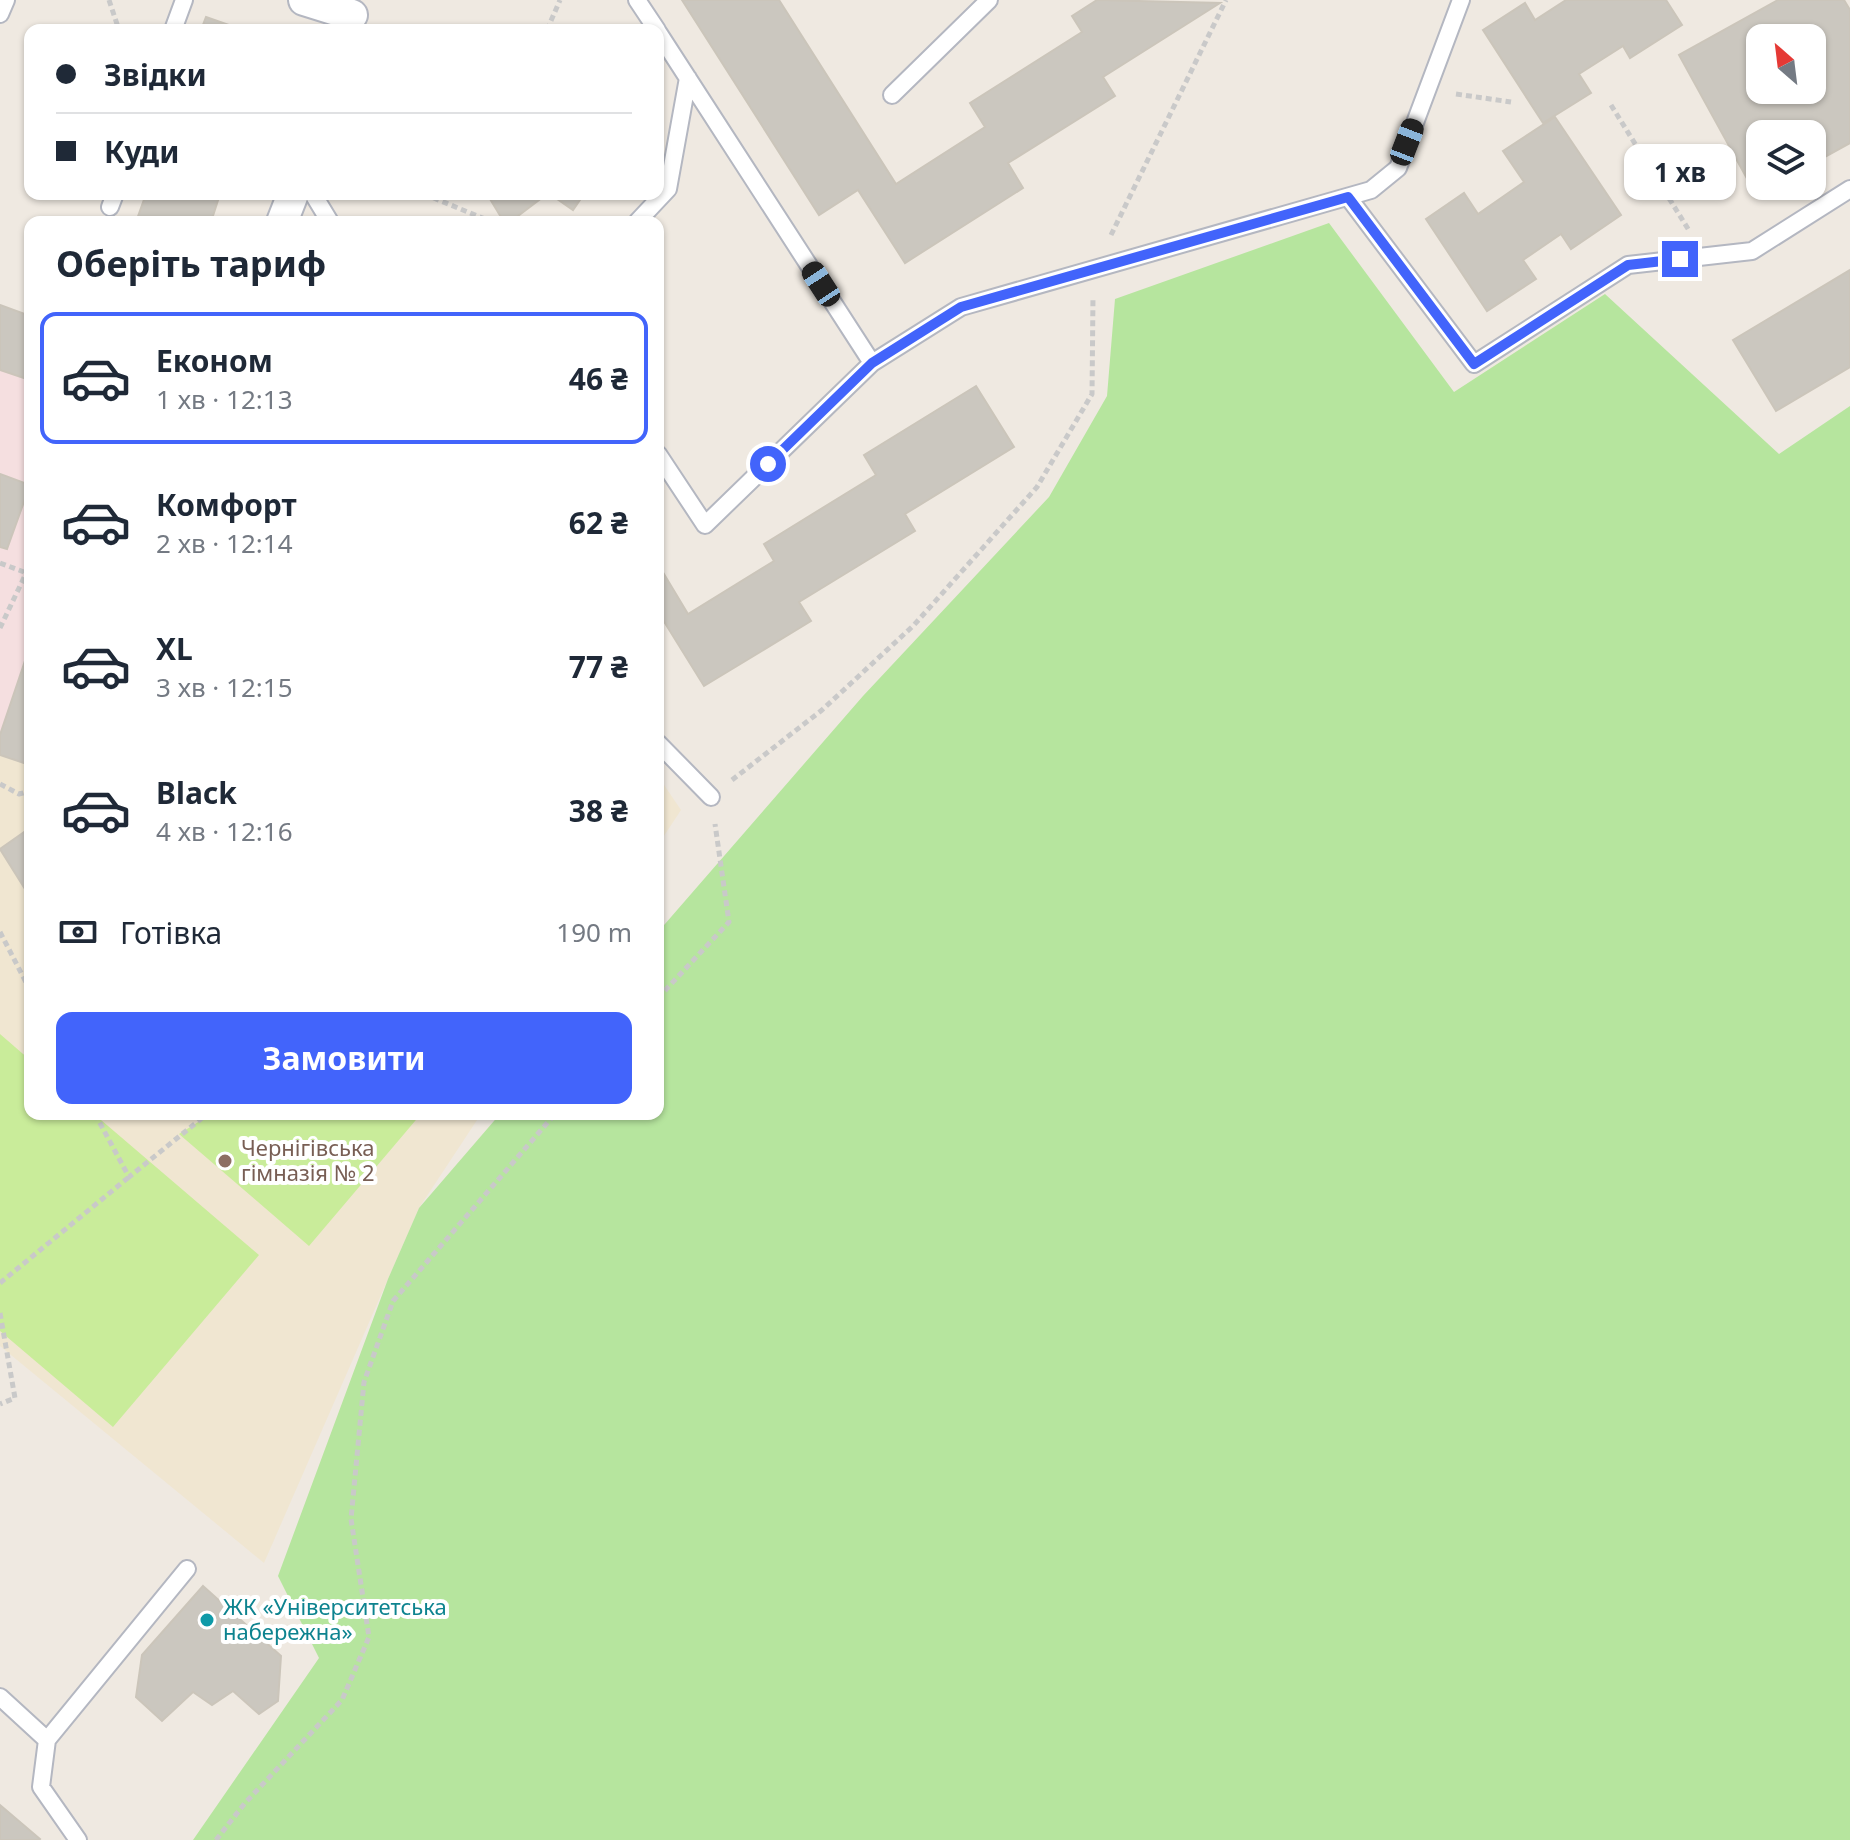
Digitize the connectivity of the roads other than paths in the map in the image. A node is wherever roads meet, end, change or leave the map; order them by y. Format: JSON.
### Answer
{"nodes":[{"id":1,"x":6,"y":0,"type":"edge"},
{"id":2,"x":184,"y":0,"type":"edge"},
{"id":3,"x":304,"y":0,"type":"edge"},
{"id":4,"x":637,"y":0,"type":"edge"},
{"id":5,"x":989,"y":0,"type":"edge"},
{"id":6,"x":1461,"y":0,"type":"edge"},
{"id":7,"x":0,"y":14,"type":"edge"},
{"id":8,"x":351,"y":15,"type":"edge"},
{"id":9,"x":175,"y":24,"type":"edge"},
{"id":10,"x":652,"y":24,"type":"edge"},
{"id":11,"x":664,"y":42,"type":"edge"},
{"id":12,"x":688,"y":78,"type":"junction"},
{"id":13,"x":892,"y":95,"type":"dead end"},
{"id":14,"x":1850,"y":189,"type":"edge"},
{"id":15,"x":664,"y":193,"type":"edge"},
{"id":16,"x":1348,"y":197,"type":"junction"},
{"id":17,"x":658,"y":200,"type":"edge"},
{"id":18,"x":643,"y":216,"type":"edge"},
{"id":19,"x":872,"y":363,"type":"junction"},
{"id":20,"x":664,"y":463,"type":"edge"},
{"id":21,"x":664,"y":749,"type":"edge"},
{"id":22,"x":711,"y":797,"type":"road end"},
{"id":23,"x":187,"y":1569,"type":"dead end"},
{"id":24,"x":0,"y":1697,"type":"edge"},
{"id":25,"x":47,"y":1740,"type":"junction"},
{"id":26,"x":78,"y":1840,"type":"edge"}],
"edges":[{"from":1,"to":7,"type":"lane"},
{"from":2,"to":9,"type":"lane"},
{"from":3,"to":8,"type":"street"},
{"from":4,"to":10,"type":"lane"},
{"from":5,"to":13,"type":"lane"},
{"from":6,"to":16,"type":"lane"},
{"from":11,"to":12,"type":"lane"},
{"from":12,"to":15,"type":"lane"},
{"from":12,"to":19,"type":"lane"},
{"from":14,"to":16,"type":"lane"},
{"from":16,"to":19,"type":"lane"},
{"from":17,"to":18,"type":"lane"},
{"from":19,"to":20,"type":"lane"},
{"from":21,"to":22,"type":"lane"},
{"from":23,"to":25,"type":"lane"},
{"from":24,"to":25,"type":"lane"},
{"from":25,"to":26,"type":"lane"}]}
